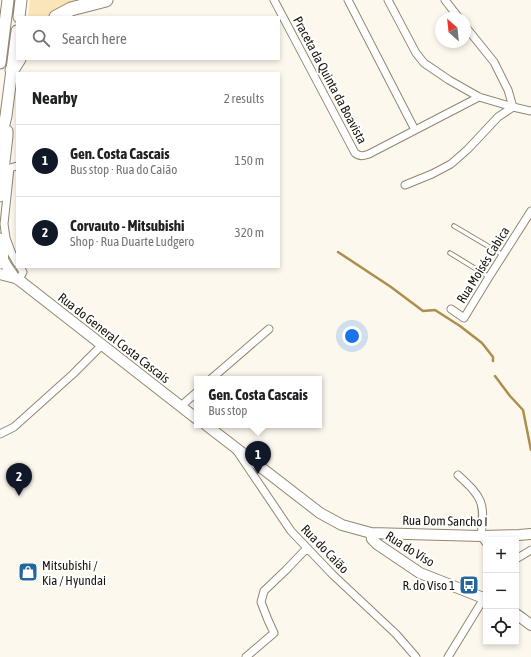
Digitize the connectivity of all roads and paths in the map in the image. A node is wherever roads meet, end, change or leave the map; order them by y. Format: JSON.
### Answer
{"nodes":[{"id":1,"x":8,"y":0,"type":"edge"},
{"id":2,"x":21,"y":0,"type":"edge"},
{"id":3,"x":106,"y":0,"type":"edge"},
{"id":4,"x":274,"y":0,"type":"edge"},
{"id":5,"x":348,"y":0,"type":"edge"},
{"id":6,"x":388,"y":0,"type":"edge"},
{"id":7,"x":445,"y":0,"type":"edge"},
{"id":8,"x":454,"y":12,"type":"edge"},
{"id":9,"x":19,"y":16,"type":"edge"},
{"id":10,"x":58,"y":16,"type":"edge"},
{"id":11,"x":471,"y":33,"type":"edge"},
{"id":12,"x":16,"y":40,"type":"edge"},
{"id":13,"x":19,"y":60,"type":"edge"},
{"id":14,"x":0,"y":63,"type":"edge"},
{"id":15,"x":12,"y":70,"type":"junction"},
{"id":16,"x":479,"y":97,"type":"junction"},
{"id":17,"x":513,"y":107,"type":"junction"},
{"id":18,"x":531,"y":111,"type":"edge"},
{"id":19,"x":6,"y":116,"type":"junction"},
{"id":20,"x":415,"y":130,"type":"junction"},
{"id":21,"x":0,"y":141,"type":"edge"},
{"id":22,"x":16,"y":166,"type":"edge"},
{"id":23,"x":405,"y":185,"type":"dead end"},
{"id":24,"x":0,"y":196,"type":"edge"},
{"id":25,"x":531,"y":211,"type":"edge"},
{"id":26,"x":454,"y":226,"type":"dead end"},
{"id":27,"x":0,"y":239,"type":"edge"},
{"id":28,"x":450,"y":253,"type":"dead end"},
{"id":29,"x":503,"y":255,"type":"junction"},
{"id":30,"x":1,"y":260,"type":"edge"},
{"id":31,"x":16,"y":261,"type":"edge"},
{"id":32,"x":21,"y":268,"type":"edge"},
{"id":33,"x":489,"y":276,"type":"junction"},
{"id":34,"x":8,"y":277,"type":"edge"},
{"id":35,"x":451,"y":309,"type":"dead end"},
{"id":36,"x":269,"y":329,"type":"dead end"},
{"id":37,"x":102,"y":345,"type":"junction"},
{"id":38,"x":215,"y":376,"type":"edge"},
{"id":39,"x":194,"y":395,"type":"edge"},
{"id":40,"x":181,"y":406,"type":"junction"},
{"id":41,"x":194,"y":417,"type":"edge"},
{"id":42,"x":210,"y":428,"type":"edge"},
{"id":43,"x":0,"y":434,"type":"edge"},
{"id":44,"x":232,"y":445,"type":"junction"},
{"id":45,"x":458,"y":475,"type":"dead end"},
{"id":46,"x":531,"y":532,"type":"edge"},
{"id":47,"x":371,"y":533,"type":"junction"},
{"id":48,"x":483,"y":537,"type":"edge"},
{"id":49,"x":501,"y":537,"type":"edge"},
{"id":50,"x":483,"y":539,"type":"edge"},
{"id":51,"x":307,"y":548,"type":"junction"},
{"id":52,"x":531,"y":550,"type":"edge"},
{"id":53,"x":519,"y":557,"type":"edge"},
{"id":54,"x":483,"y":596,"type":"edge"},
{"id":55,"x":483,"y":602,"type":"edge"},
{"id":56,"x":519,"y":616,"type":"edge"},
{"id":57,"x":531,"y":625,"type":"edge"},
{"id":58,"x":246,"y":657,"type":"edge"},
{"id":59,"x":416,"y":657,"type":"edge"},
{"id":60,"x":448,"y":657,"type":"edge"}],
"edges":[{"from":1,"to":14,"type":"main road"},
{"from":2,"to":9,"type":"main road"},
{"from":3,"to":10,"type":"highway"},
{"from":4,"to":20,"type":"street","name":"Praceta da Quinta da Boavista"},
{"from":5,"to":20,"type":"street"},
{"from":6,"to":16,"type":"street"},
{"from":7,"to":8,"type":"street"},
{"from":11,"to":17,"type":"street"},
{"from":12,"to":15,"type":"main road"},
{"from":13,"to":15,"type":"highway"},
{"from":15,"to":19,"type":"main road"},
{"from":16,"to":17,"type":"street"},
{"from":16,"to":20,"type":"street","name":"Praceta da Quinta da Boavista"},
{"from":17,"to":18,"type":"street"},
{"from":17,"to":23,"type":"street"},
{"from":19,"to":21,"type":"main road"},
{"from":19,"to":24,"type":"main road"},
{"from":22,"to":31,"type":"street"},
{"from":25,"to":29,"type":"street","name":"Rua Moisés Cabica"},
{"from":26,"to":29,"type":"lane"},
{"from":27,"to":30,"type":"main road"},
{"from":28,"to":33,"type":"lane"},
{"from":29,"to":33,"type":"street","name":"Rua Moisés Cabica"},
{"from":30,"to":34,"type":"main road","name":"Rua do General Costa Cascais"},
{"from":32,"to":34,"type":"street"},
{"from":33,"to":35,"type":"street","name":"Rua Moisés Cabica"},
{"from":34,"to":37,"type":"main road","name":"Rua do General Costa Cascais"},
{"from":36,"to":38,"type":"street"},
{"from":37,"to":40,"type":"main road","name":"Rua do General Costa Cascais"},
{"from":37,"to":43,"type":"street"},
{"from":39,"to":40,"type":"street"},
{"from":40,"to":41,"type":"main road","name":"Rua do General Costa Cascais"},
{"from":42,"to":44,"type":"main road"},
{"from":44,"to":47,"type":"main road"},
{"from":44,"to":51,"type":"street","name":"Rua do Caião"},
{"from":45,"to":48,"type":"street"},
{"from":46,"to":49,"type":"main road","name":"Rua Dom Sancho I"},
{"from":47,"to":50,"type":"main road","name":"Rua Dom Sancho I"},
{"from":47,"to":54,"type":"main road","name":"Rua do Viso"},
{"from":51,"to":58,"type":"street"},
{"from":51,"to":59,"type":"street","name":"Rua do Caião"},
{"from":52,"to":53,"type":"street"},
{"from":55,"to":60,"type":"street"},
{"from":56,"to":57,"type":"main road"}]}
